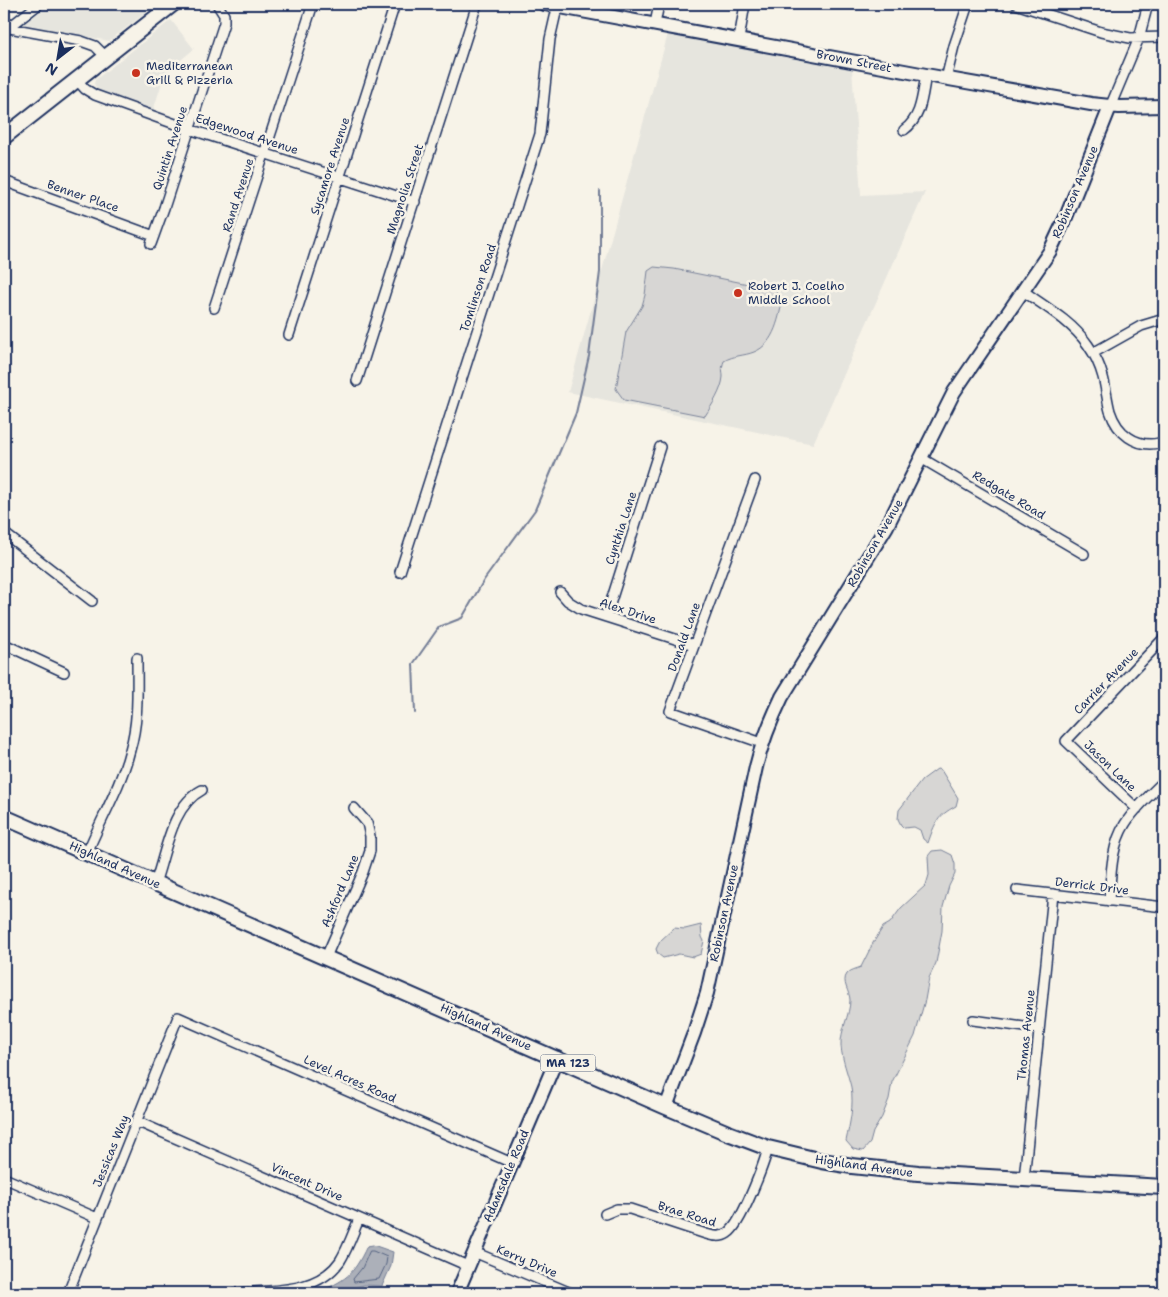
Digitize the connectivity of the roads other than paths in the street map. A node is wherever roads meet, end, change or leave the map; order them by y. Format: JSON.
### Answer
{"nodes":[{"id":1,"x":39,"y":4,"type":"edge"},
{"id":2,"x":173,"y":4,"type":"edge"},
{"id":3,"x":217,"y":4,"type":"edge"},
{"id":4,"x":313,"y":4,"type":"edge"},
{"id":5,"x":395,"y":4,"type":"edge"},
{"id":6,"x":477,"y":4,"type":"edge"},
{"id":7,"x":659,"y":4,"type":"edge"},
{"id":8,"x":745,"y":4,"type":"edge"},
{"id":9,"x":968,"y":4,"type":"edge"},
{"id":10,"x":1016,"y":4,"type":"edge"},
{"id":11,"x":1148,"y":4,"type":"edge"},
{"id":12,"x":553,"y":5,"type":"edge"},
{"id":13,"x":655,"y":24,"type":"junction"},
{"id":14,"x":6,"y":29,"type":"edge"},
{"id":15,"x":1164,"y":37,"type":"edge"},
{"id":16,"x":1139,"y":38,"type":"junction"},
{"id":17,"x":740,"y":39,"type":"junction"},
{"id":18,"x":106,"y":56,"type":"junction"},
{"id":19,"x":926,"y":75,"type":"junction"},
{"id":20,"x":946,"y":78,"type":"junction"},
{"id":21,"x":76,"y":80,"type":"junction"},
{"id":22,"x":1164,"y":106,"type":"edge"},
{"id":23,"x":1110,"y":107,"type":"junction"},
{"id":24,"x":189,"y":129,"type":"junction"},
{"id":25,"x":904,"y":130,"type":"dead end"},
{"id":26,"x":4,"y":137,"type":"edge"},
{"id":27,"x":265,"y":153,"type":"junction"},
{"id":28,"x":340,"y":178,"type":"junction"},
{"id":29,"x":4,"y":181,"type":"edge"},
{"id":30,"x":414,"y":202,"type":"junction"},
{"id":31,"x":153,"y":240,"type":"joint"},
{"id":32,"x":1023,"y":291,"type":"junction"},
{"id":33,"x":214,"y":308,"type":"dead end"},
{"id":34,"x":1164,"y":319,"type":"edge"},
{"id":35,"x":289,"y":336,"type":"dead end"},
{"id":36,"x":1093,"y":353,"type":"junction"},
{"id":37,"x":357,"y":381,"type":"dead end"},
{"id":38,"x":1159,"y":443,"type":"dead end"},
{"id":39,"x":660,"y":447,"type":"dead end"},
{"id":40,"x":921,"y":458,"type":"junction"},
{"id":41,"x":755,"y":480,"type":"dead end"},
{"id":42,"x":4,"y":533,"type":"edge"},
{"id":43,"x":1084,"y":554,"type":"dead end"},
{"id":44,"x":400,"y":572,"type":"dead end"},
{"id":45,"x":560,"y":592,"type":"dead end"},
{"id":46,"x":92,"y":601,"type":"dead end"},
{"id":47,"x":606,"y":617,"type":"junction"},
{"id":48,"x":1164,"y":638,"type":"edge"},
{"id":49,"x":4,"y":644,"type":"edge"},
{"id":50,"x":694,"y":645,"type":"junction"},
{"id":51,"x":136,"y":658,"type":"dead end"},
{"id":52,"x":64,"y":672,"type":"dead end"},
{"id":53,"x":1066,"y":741,"type":"joint"},
{"id":54,"x":762,"y":743,"type":"junction"},
{"id":55,"x":1164,"y":780,"type":"edge"},
{"id":56,"x":202,"y":790,"type":"dead end"},
{"id":57,"x":354,"y":808,"type":"dead end"},
{"id":58,"x":1137,"y":809,"type":"junction"},
{"id":59,"x":4,"y":817,"type":"edge"},
{"id":60,"x":87,"y":853,"type":"junction"},
{"id":61,"x":155,"y":883,"type":"junction"},
{"id":62,"x":1017,"y":890,"type":"dead end"},
{"id":63,"x":1053,"y":894,"type":"junction"},
{"id":64,"x":1109,"y":901,"type":"junction"},
{"id":65,"x":1164,"y":907,"type":"edge"},
{"id":66,"x":326,"y":957,"type":"junction"},
{"id":67,"x":178,"y":1017,"type":"joint"},
{"id":68,"x":973,"y":1020,"type":"dead end"},
{"id":69,"x":1039,"y":1029,"type":"junction"},
{"id":70,"x":557,"y":1058,"type":"junction"},
{"id":71,"x":666,"y":1107,"type":"junction"},
{"id":72,"x":136,"y":1121,"type":"junction"},
{"id":73,"x":768,"y":1148,"type":"junction"},
{"id":74,"x":512,"y":1163,"type":"junction"},
{"id":75,"x":4,"y":1178,"type":"edge"},
{"id":76,"x":1024,"y":1179,"type":"junction"},
{"id":77,"x":1164,"y":1188,"type":"edge"},
{"id":78,"x":605,"y":1214,"type":"dead end"},
{"id":79,"x":97,"y":1218,"type":"junction"},
{"id":80,"x":359,"y":1218,"type":"junction"},
{"id":81,"x":474,"y":1252,"type":"junction"},
{"id":82,"x":468,"y":1266,"type":"junction"},
{"id":83,"x":68,"y":1293,"type":"edge"},
{"id":84,"x":236,"y":1293,"type":"edge"},
{"id":85,"x":457,"y":1293,"type":"edge"},
{"id":86,"x":571,"y":1293,"type":"edge"}],
"edges":[{"from":1,"to":14,"type":"street"},
{"from":2,"to":18,"type":"main road"},
{"from":3,"to":24,"type":"street","name":"Quintin Avenue"},
{"from":4,"to":27,"type":"street","name":"Rand Avenue"},
{"from":5,"to":28,"type":"street","name":"Sycamore Avenue"},
{"from":6,"to":30,"type":"street","name":"Magnolia Street"},
{"from":7,"to":13,"type":"street"},
{"from":8,"to":17,"type":"street"},
{"from":9,"to":20,"type":"street"},
{"from":10,"to":16,"type":"street"},
{"from":11,"to":16,"type":"street","name":"Robinson Avenue"},
{"from":12,"to":13,"type":"street","name":"Brown Street"},
{"from":12,"to":44,"type":"street","name":"Tomlinson Road"},
{"from":13,"to":17,"type":"street","name":"Brown Street"},
{"from":14,"to":18,"type":"street"},
{"from":15,"to":16,"type":"street"},
{"from":16,"to":23,"type":"street","name":"Robinson Avenue"},
{"from":17,"to":19,"type":"street","name":"Brown Street"},
{"from":18,"to":21,"type":"main road"},
{"from":19,"to":20,"type":"street","name":"Brown Street"},
{"from":19,"to":25,"type":"street"},
{"from":20,"to":23,"type":"street","name":"Brown Street"},
{"from":21,"to":24,"type":"street","name":"Edgewood Avenue"},
{"from":21,"to":26,"type":"main road"},
{"from":22,"to":23,"type":"street","name":"Brown Street"},
{"from":23,"to":32,"type":"street","name":"Robinson Avenue"},
{"from":24,"to":27,"type":"street","name":"Edgewood Avenue"},
{"from":24,"to":31,"type":"street","name":"Quintin Avenue"},
{"from":27,"to":28,"type":"street","name":"Edgewood Avenue"},
{"from":27,"to":33,"type":"street","name":"Rand Avenue"},
{"from":28,"to":30,"type":"street","name":"Edgewood Avenue"},
{"from":28,"to":35,"type":"street","name":"Sycamore Avenue"},
{"from":29,"to":31,"type":"street","name":"Benner Place"},
{"from":30,"to":37,"type":"street","name":"Magnolia Street"},
{"from":32,"to":36,"type":"street"},
{"from":32,"to":40,"type":"street","name":"Robinson Avenue"},
{"from":34,"to":36,"type":"street"},
{"from":36,"to":38,"type":"street"},
{"from":39,"to":47,"type":"street","name":"Cynthia Lane"},
{"from":40,"to":43,"type":"street","name":"Redgate Road"},
{"from":40,"to":54,"type":"street","name":"Robinson Avenue"},
{"from":41,"to":50,"type":"street","name":"Donald Lane"},
{"from":42,"to":46,"type":"street"},
{"from":45,"to":47,"type":"street","name":"Alex Drive"},
{"from":47,"to":50,"type":"street","name":"Alex Drive"},
{"from":48,"to":53,"type":"street","name":"Carrier Avenue"},
{"from":49,"to":52,"type":"street"},
{"from":50,"to":54,"type":"street","name":"Donald Lane"},
{"from":51,"to":60,"type":"street"},
{"from":53,"to":58,"type":"street","name":"Jason Lane"},
{"from":54,"to":71,"type":"street","name":"Robinson Avenue"},
{"from":55,"to":58,"type":"street"},
{"from":56,"to":61,"type":"street"},
{"from":57,"to":66,"type":"street","name":"Ashford Lane"},
{"from":58,"to":64,"type":"street"},
{"from":59,"to":60,"type":"main road","name":"Highland Avenue","number":"MA 123"},
{"from":60,"to":61,"type":"main road","name":"Highland Avenue","number":"MA 123"},
{"from":61,"to":66,"type":"main road","name":"Highland Avenue","number":"MA 123"},
{"from":62,"to":63,"type":"street","name":"Derrick Drive"},
{"from":63,"to":64,"type":"street","name":"Derrick Drive"},
{"from":63,"to":69,"type":"street","name":"Thomas Avenue"},
{"from":64,"to":65,"type":"street","name":"Derrick Drive"},
{"from":66,"to":70,"type":"main road","name":"Highland Avenue","number":"MA 123"},
{"from":67,"to":72,"type":"street","name":"Jessicas Way"},
{"from":67,"to":74,"type":"street","name":"Level Acres Road"},
{"from":68,"to":69,"type":"street"},
{"from":69,"to":76,"type":"street","name":"Thomas Avenue"},
{"from":70,"to":71,"type":"main road","name":"Highland Avenue","number":"MA 123"},
{"from":70,"to":74,"type":"street","name":"Adamsdale Road"},
{"from":71,"to":73,"type":"main road","name":"Highland Avenue","number":"MA 123"},
{"from":72,"to":79,"type":"street","name":"Jessicas Way"},
{"from":72,"to":80,"type":"street","name":"Vincent Drive"},
{"from":73,"to":76,"type":"main road","name":"Highland Avenue","number":"MA 123"},
{"from":73,"to":78,"type":"street","name":"Brae Road"},
{"from":74,"to":81,"type":"street","name":"Adamsdale Road"},
{"from":75,"to":79,"type":"street"},
{"from":76,"to":77,"type":"main road","name":"Highland Avenue","number":"MA 123"},
{"from":79,"to":83,"type":"street","name":"Jessicas Way"},
{"from":80,"to":82,"type":"street","name":"Vincent Drive"},
{"from":80,"to":84,"type":"street"},
{"from":81,"to":82,"type":"street","name":"Adamsdale Road"},
{"from":81,"to":86,"type":"street","name":"Kerry Drive"},
{"from":82,"to":85,"type":"street","name":"Adamsdale Road"}]}
